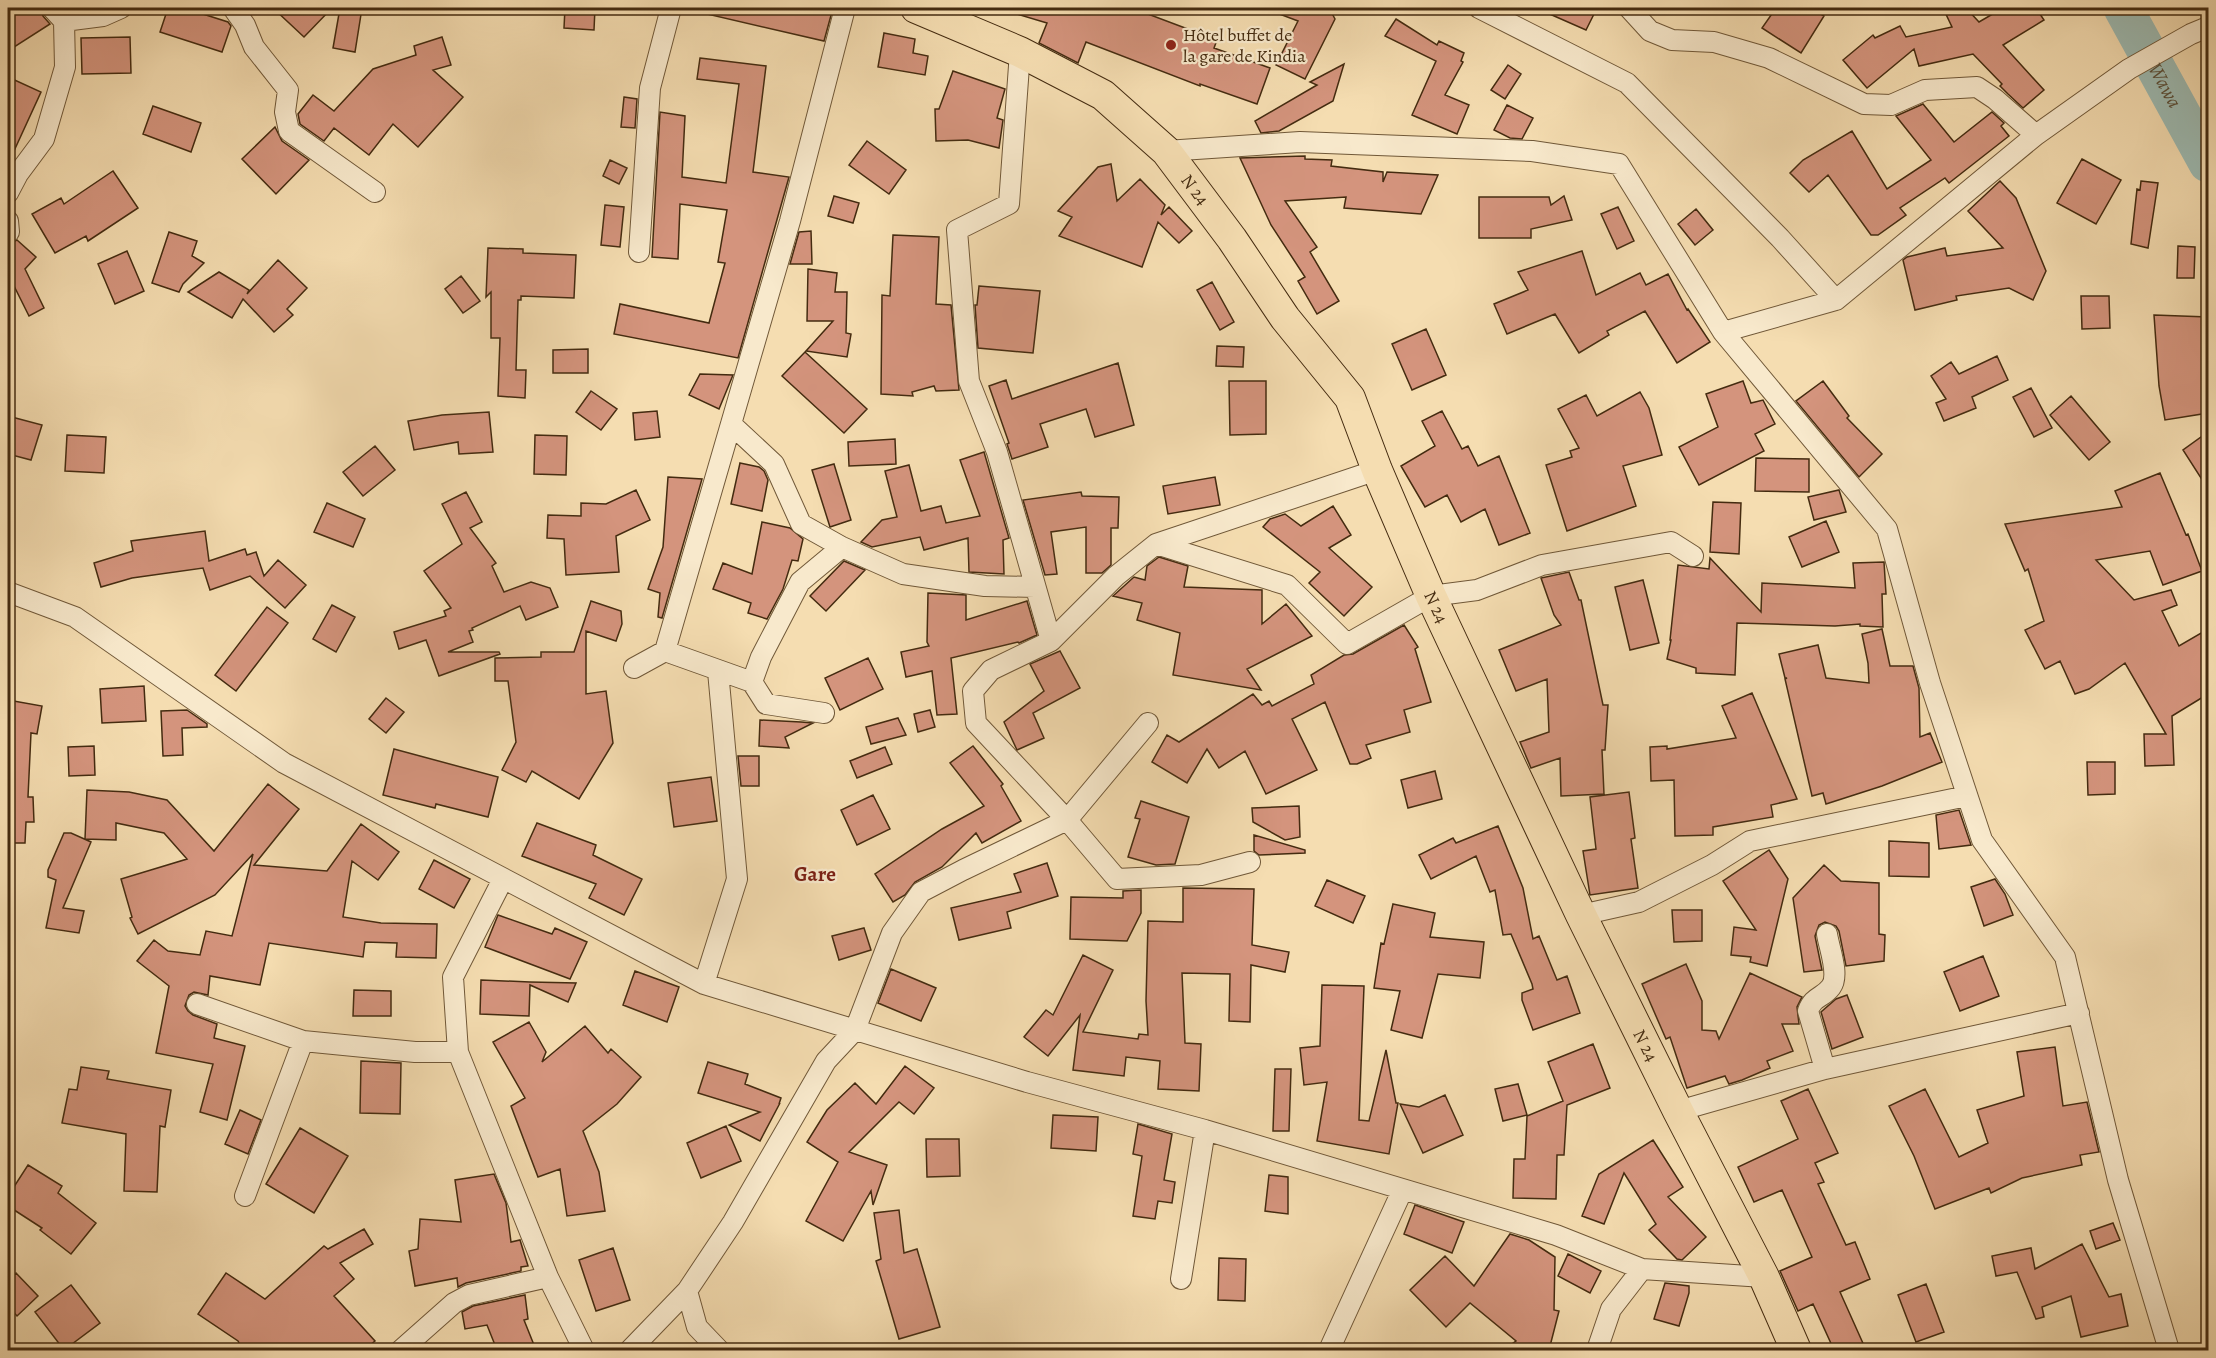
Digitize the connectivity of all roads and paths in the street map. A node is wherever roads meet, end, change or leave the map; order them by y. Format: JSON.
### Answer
{"nodes":[{"id":1,"x":121,"y":8,"type":"edge"},
{"id":2,"x":233,"y":8,"type":"edge"},
{"id":3,"x":671,"y":8,"type":"edge"},
{"id":4,"x":845,"y":8,"type":"edge"},
{"id":5,"x":916,"y":8,"type":"edge"},
{"id":6,"x":1479,"y":8,"type":"edge"},
{"id":7,"x":1629,"y":8,"type":"edge"},
{"id":8,"x":58,"y":14,"type":"edge"},
{"id":9,"x":2200,"y":31,"type":"edge"},
{"id":10,"x":1020,"y":52,"type":"junction"},
{"id":11,"x":2036,"y":135,"type":"junction"},
{"id":12,"x":1166,"y":151,"type":"junction"},
{"id":13,"x":375,"y":192,"type":"dead end"},
{"id":14,"x":8,"y":193,"type":"edge"},
{"id":15,"x":639,"y":252,"type":"dead end"},
{"id":16,"x":1836,"y":300,"type":"junction"},
{"id":17,"x":1724,"y":332,"type":"junction"},
{"id":18,"x":731,"y":424,"type":"junction"},
{"id":19,"x":1377,"y":471,"type":"junction"},
{"id":20,"x":1156,"y":544,"type":"junction"},
{"id":21,"x":842,"y":547,"type":"junction"},
{"id":22,"x":1693,"y":556,"type":"dead end"},
{"id":23,"x":1035,"y":587,"type":"junction"},
{"id":24,"x":8,"y":592,"type":"edge"},
{"id":25,"x":1431,"y":596,"type":"junction"},
{"id":26,"x":1051,"y":641,"type":"junction"},
{"id":27,"x":665,"y":651,"type":"junction"},
{"id":28,"x":634,"y":668,"type":"dead end"},
{"id":29,"x":718,"y":670,"type":"junction"},
{"id":30,"x":752,"y":682,"type":"junction"},
{"id":31,"x":824,"y":713,"type":"dead end"},
{"id":32,"x":1148,"y":723,"type":"dead end"},
{"id":33,"x":1967,"y":796,"type":"junction"},
{"id":34,"x":1067,"y":820,"type":"junction"},
{"id":35,"x":1250,"y":862,"type":"dead end"},
{"id":36,"x":503,"y":879,"type":"junction"},
{"id":37,"x":1581,"y":915,"type":"junction"},
{"id":38,"x":1827,"y":934,"type":"dead end"},
{"id":39,"x":704,"y":984,"type":"junction"},
{"id":40,"x":197,"y":1004,"type":"dead end"},
{"id":41,"x":2079,"y":1013,"type":"junction"},
{"id":42,"x":855,"y":1029,"type":"junction"},
{"id":43,"x":303,"y":1041,"type":"junction"},
{"id":44,"x":458,"y":1052,"type":"junction"},
{"id":45,"x":1825,"y":1069,"type":"junction"},
{"id":46,"x":1678,"y":1111,"type":"junction"},
{"id":47,"x":1204,"y":1130,"type":"junction"},
{"id":48,"x":1402,"y":1191,"type":"junction"},
{"id":49,"x":245,"y":1196,"type":"dead end"},
{"id":50,"x":1642,"y":1269,"type":"junction"},
{"id":51,"x":549,"y":1277,"type":"junction"},
{"id":52,"x":1764,"y":1277,"type":"junction"},
{"id":53,"x":1181,"y":1279,"type":"dead end"},
{"id":54,"x":687,"y":1291,"type":"junction"},
{"id":55,"x":2165,"y":1349,"type":"edge"},
{"id":56,"x":401,"y":1350,"type":"edge"},
{"id":57,"x":584,"y":1350,"type":"edge"},
{"id":58,"x":630,"y":1350,"type":"edge"},
{"id":59,"x":719,"y":1350,"type":"edge"},
{"id":60,"x":1329,"y":1350,"type":"edge"},
{"id":61,"x":1597,"y":1350,"type":"edge"},
{"id":62,"x":1796,"y":1350,"type":"edge"}],
"edges":[{"from":1,"to":8,"type":"street"},
{"from":2,"to":13,"type":"street"},
{"from":3,"to":15,"type":"street"},
{"from":4,"to":18,"type":"street"},
{"from":5,"to":10,"type":"main road","name":"N 24"},
{"from":6,"to":16,"type":"street"},
{"from":7,"to":11,"type":"street"},
{"from":8,"to":14,"type":"street"},
{"from":9,"to":11,"type":"street"},
{"from":10,"to":12,"type":"main road","name":"N 24"},
{"from":10,"to":23,"type":"street"},
{"from":11,"to":16,"type":"street"},
{"from":12,"to":17,"type":"street"},
{"from":12,"to":19,"type":"main road","name":"N 24"},
{"from":16,"to":17,"type":"street"},
{"from":17,"to":33,"type":"street"},
{"from":18,"to":21,"type":"street"},
{"from":18,"to":27,"type":"street"},
{"from":19,"to":20,"type":"street"},
{"from":19,"to":25,"type":"main road","name":"N 24"},
{"from":20,"to":25,"type":"street"},
{"from":20,"to":26,"type":"street"},
{"from":21,"to":23,"type":"street"},
{"from":21,"to":30,"type":"street"},
{"from":22,"to":25,"type":"street"},
{"from":23,"to":26,"type":"street"},
{"from":24,"to":36,"type":"street"},
{"from":25,"to":37,"type":"main road","name":"N 24"},
{"from":26,"to":34,"type":"street"},
{"from":27,"to":28,"type":"street"},
{"from":27,"to":29,"type":"street"},
{"from":29,"to":30,"type":"street"},
{"from":29,"to":39,"type":"street"},
{"from":30,"to":31,"type":"street"},
{"from":32,"to":34,"type":"street"},
{"from":33,"to":37,"type":"street"},
{"from":33,"to":41,"type":"street"},
{"from":34,"to":35,"type":"street"},
{"from":34,"to":42,"type":"street"},
{"from":36,"to":39,"type":"street"},
{"from":36,"to":44,"type":"street"},
{"from":37,"to":46,"type":"main road","name":"N 24"},
{"from":38,"to":45,"type":"street"},
{"from":39,"to":42,"type":"street"},
{"from":40,"to":43,"type":"street"},
{"from":41,"to":45,"type":"street"},
{"from":41,"to":55,"type":"street"},
{"from":42,"to":47,"type":"street"},
{"from":42,"to":54,"type":"street"},
{"from":43,"to":44,"type":"street"},
{"from":43,"to":49,"type":"street"},
{"from":44,"to":51,"type":"street"},
{"from":45,"to":46,"type":"street"},
{"from":46,"to":52,"type":"main road","name":"N 24"},
{"from":47,"to":48,"type":"street"},
{"from":47,"to":53,"type":"street"},
{"from":48,"to":50,"type":"street"},
{"from":48,"to":60,"type":"street"},
{"from":50,"to":52,"type":"street"},
{"from":50,"to":61,"type":"street"},
{"from":51,"to":56,"type":"street"},
{"from":51,"to":57,"type":"street"},
{"from":52,"to":62,"type":"main road","name":"N 24"},
{"from":54,"to":58,"type":"street"},
{"from":54,"to":59,"type":"street"}]}
